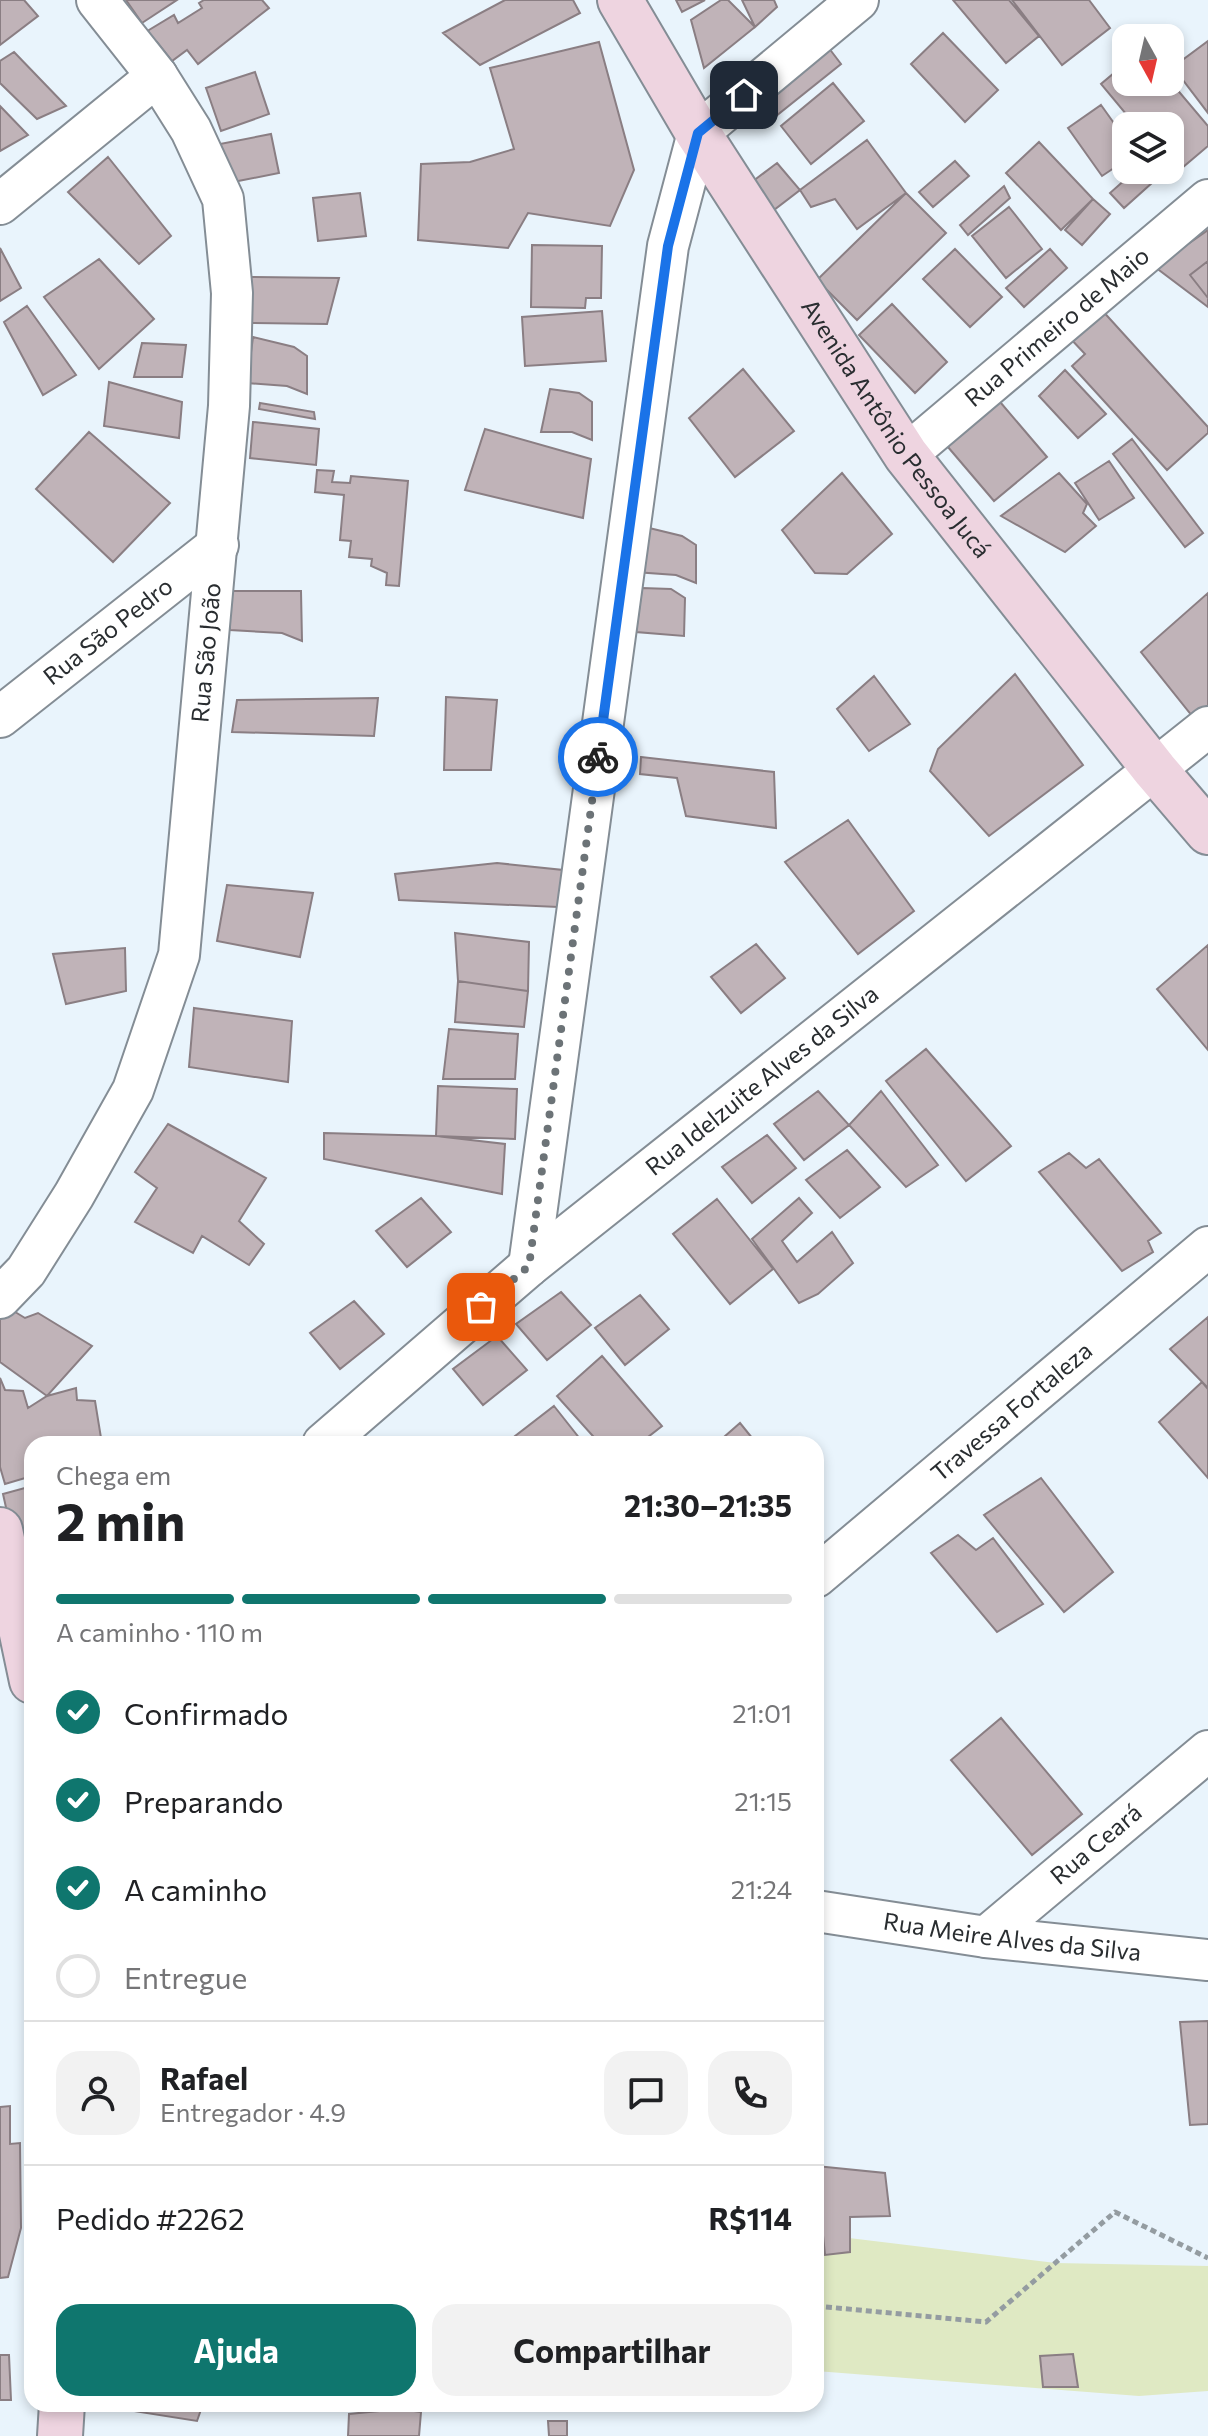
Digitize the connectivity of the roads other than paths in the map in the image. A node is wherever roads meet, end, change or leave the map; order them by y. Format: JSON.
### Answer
{"nodes":[{"id":1,"x":97,"y":0,"type":"edge"},
{"id":2,"x":620,"y":0,"type":"edge"},
{"id":3,"x":858,"y":0,"type":"edge"},
{"id":4,"x":157,"y":76,"type":"junction"},
{"id":5,"x":698,"y":133,"type":"junction"},
{"id":6,"x":1208,"y":200,"type":"edge"},
{"id":7,"x":0,"y":204,"type":"edge"},
{"id":8,"x":906,"y":455,"type":"junction"},
{"id":9,"x":218,"y":545,"type":"junction"},
{"id":10,"x":0,"y":717,"type":"edge"},
{"id":11,"x":1208,"y":727,"type":"edge"},
{"id":12,"x":1155,"y":770,"type":"junction"},
{"id":13,"x":1208,"y":832,"type":"edge"},
{"id":14,"x":1208,"y":1247,"type":"edge"},
{"id":15,"x":529,"y":1266,"type":"junction"},
{"id":16,"x":0,"y":1298,"type":"edge"},
{"id":17,"x":341,"y":1436,"type":"edge"},
{"id":18,"x":0,"y":1530,"type":"edge"},
{"id":19,"x":824,"y":1570,"type":"edge"},
{"id":20,"x":24,"y":1643,"type":"edge"},
{"id":21,"x":1208,"y":1751,"type":"edge"},
{"id":22,"x":824,"y":1912,"type":"edge"},
{"id":23,"x":986,"y":1937,"type":"junction"},
{"id":24,"x":1208,"y":1960,"type":"edge"},
{"id":25,"x":62,"y":2412,"type":"edge"},
{"id":26,"x":60,"y":2436,"type":"edge"}],
"edges":[{"from":1,"to":4,"type":"street","name":"Rua São João"},
{"from":2,"to":5,"type":"street","name":"Avenida Antônio Pessoa Jucá"},
{"from":3,"to":5,"type":"street"},
{"from":4,"to":7,"type":"street"},
{"from":4,"to":9,"type":"street","name":"Rua São João"},
{"from":5,"to":8,"type":"street","name":"Avenida Antônio Pessoa Jucá"},
{"from":5,"to":15,"type":"street"},
{"from":6,"to":8,"type":"street","name":"Rua Primeiro de Maio"},
{"from":8,"to":12,"type":"street","name":"Avenida Antônio Pessoa Jucá"},
{"from":9,"to":10,"type":"street","name":"Rua São Pedro"},
{"from":9,"to":16,"type":"street","name":"Rua São João"},
{"from":11,"to":12,"type":"street","name":"Rua Idelzuite Alves da Silva"},
{"from":12,"to":13,"type":"street","name":"Avenida Antônio Pessoa Jucá"},
{"from":12,"to":15,"type":"street","name":"Rua Idelzuite Alves da Silva"},
{"from":14,"to":19,"type":"street","name":"Travessa Fortaleza"},
{"from":15,"to":17,"type":"street","name":"Rua Idelzuite Alves da Silva"},
{"from":18,"to":20,"type":"street"},
{"from":21,"to":23,"type":"street","name":"Rua Ceará"},
{"from":22,"to":23,"type":"street","name":"Rua Meire Alves da Silva"},
{"from":23,"to":24,"type":"street","name":"Rua Meire Alves da Silva"},
{"from":25,"to":26,"type":"street"}]}
